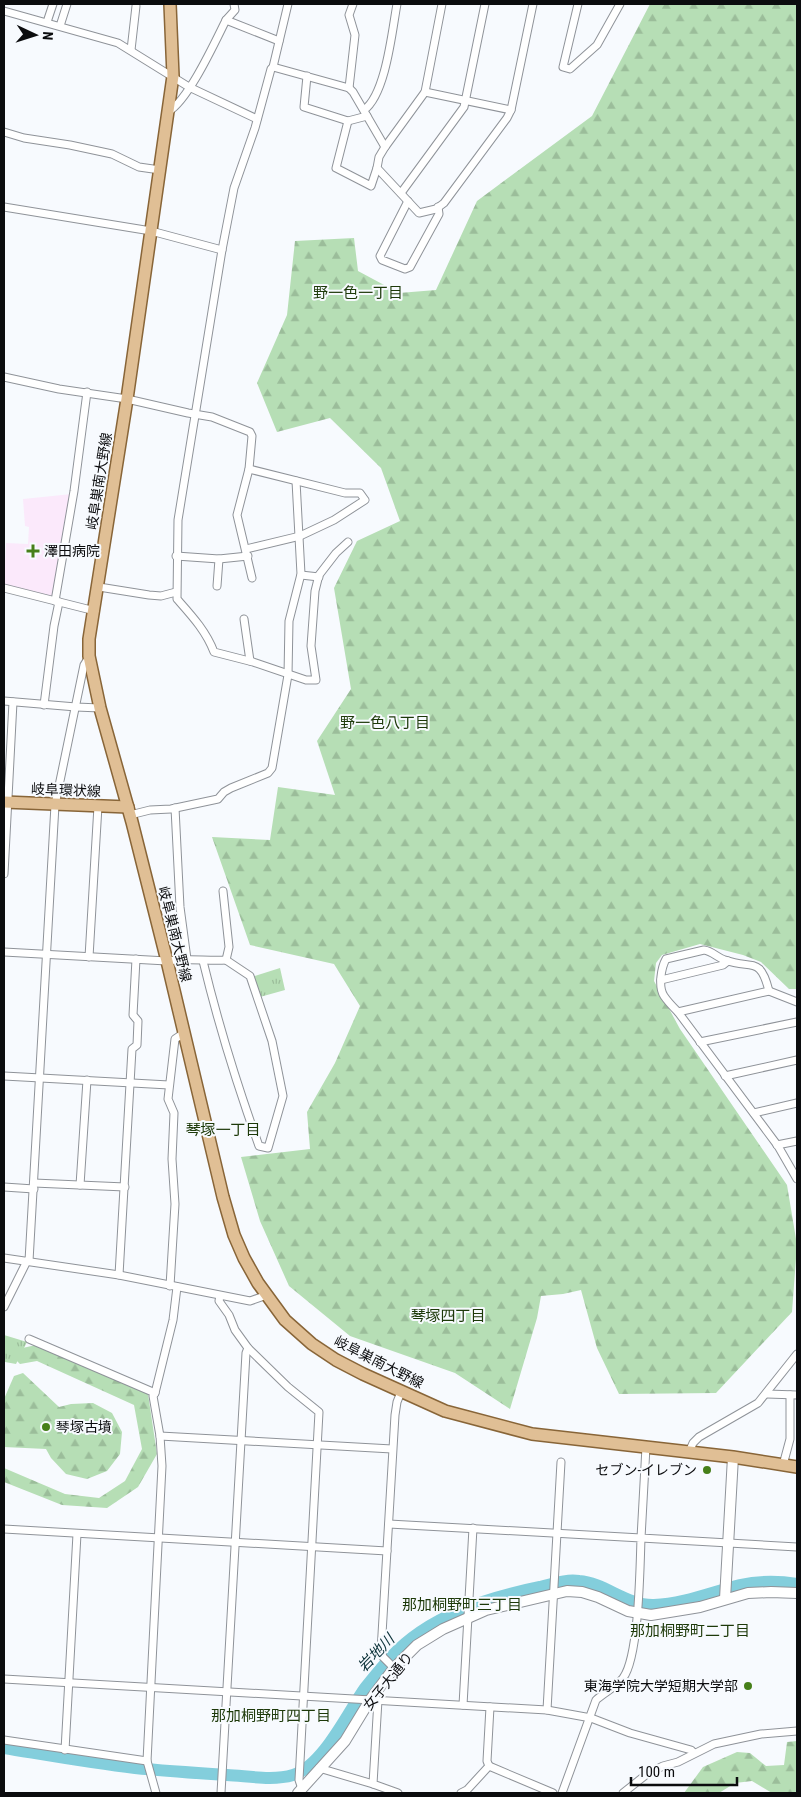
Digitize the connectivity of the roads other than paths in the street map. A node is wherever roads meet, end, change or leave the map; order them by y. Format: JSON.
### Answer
{"nodes":[{"id":1,"x":53,"y":4,"type":"edge"},
{"id":2,"x":67,"y":4,"type":"edge"},
{"id":3,"x":170,"y":4,"type":"edge"},
{"id":4,"x":234,"y":4,"type":"edge"},
{"id":5,"x":288,"y":4,"type":"edge"},
{"id":6,"x":352,"y":4,"type":"edge"},
{"id":7,"x":397,"y":4,"type":"edge"},
{"id":8,"x":442,"y":4,"type":"edge"},
{"id":9,"x":485,"y":4,"type":"edge"},
{"id":10,"x":532,"y":4,"type":"edge"},
{"id":11,"x":578,"y":4,"type":"edge"},
{"id":12,"x":620,"y":4,"type":"edge"},
{"id":13,"x":136,"y":6,"type":"dead end"},
{"id":14,"x":4,"y":11,"type":"edge"},
{"id":15,"x":226,"y":20,"type":"junction"},
{"id":16,"x":47,"y":22,"type":"junction"},
{"id":17,"x":60,"y":26,"type":"junction"},
{"id":18,"x":279,"y":41,"type":"junction"},
{"id":19,"x":131,"y":50,"type":"junction"},
{"id":20,"x":274,"y":67,"type":"junction"},
{"id":21,"x":173,"y":76,"type":"junction"},
{"id":22,"x":307,"y":76,"type":"junction"},
{"id":23,"x":190,"y":87,"type":"junction"},
{"id":24,"x":348,"y":88,"type":"junction"},
{"id":25,"x":426,"y":92,"type":"junction"},
{"id":26,"x":467,"y":100,"type":"junction"},
{"id":27,"x":511,"y":110,"type":"junction"},
{"id":28,"x":168,"y":112,"type":"junction"},
{"id":29,"x":365,"y":113,"type":"junction"},
{"id":30,"x":257,"y":120,"type":"junction"},
{"id":31,"x":348,"y":121,"type":"junction"},
{"id":32,"x":4,"y":132,"type":"edge"},
{"id":33,"x":385,"y":147,"type":"junction"},
{"id":34,"x":377,"y":168,"type":"junction"},
{"id":35,"x":160,"y":170,"type":"junction"},
{"id":36,"x":401,"y":193,"type":"junction"},
{"id":37,"x":408,"y":201,"type":"junction"},
{"id":38,"x":4,"y":207,"type":"edge"},
{"id":39,"x":438,"y":207,"type":"junction"},
{"id":40,"x":151,"y":231,"type":"junction"},
{"id":41,"x":222,"y":250,"type":"junction"},
{"id":42,"x":4,"y":377,"type":"edge"},
{"id":43,"x":87,"y":392,"type":"junction"},
{"id":44,"x":127,"y":399,"type":"junction"},
{"id":45,"x":194,"y":413,"type":"junction"},
{"id":46,"x":249,"y":469,"type":"junction"},
{"id":47,"x":296,"y":481,"type":"junction"},
{"id":48,"x":300,"y":536,"type":"junction"},
{"id":49,"x":348,"y":542,"type":"dead end"},
{"id":50,"x":247,"y":552,"type":"junction"},
{"id":51,"x":176,"y":556,"type":"junction"},
{"id":52,"x":219,"y":559,"type":"junction"},
{"id":53,"x":301,"y":575,"type":"junction"},
{"id":54,"x":319,"y":577,"type":"junction"},
{"id":55,"x":252,"y":578,"type":"dead end"},
{"id":56,"x":217,"y":586,"type":"dead end"},
{"id":57,"x":99,"y":587,"type":"junction"},
{"id":58,"x":4,"y":588,"type":"edge"},
{"id":59,"x":176,"y":592,"type":"junction"},
{"id":60,"x":57,"y":602,"type":"junction"},
{"id":61,"x":95,"y":612,"type":"junction"},
{"id":62,"x":244,"y":619,"type":"dead end"},
{"id":63,"x":89,"y":656,"type":"junction"},
{"id":64,"x":250,"y":661,"type":"junction"},
{"id":65,"x":288,"y":675,"type":"junction"},
{"id":66,"x":4,"y":701,"type":"edge"},
{"id":67,"x":13,"y":702,"type":"junction"},
{"id":68,"x":44,"y":705,"type":"junction"},
{"id":69,"x":76,"y":707,"type":"junction"},
{"id":70,"x":100,"y":708,"type":"junction"},
{"id":71,"x":6,"y":802,"type":"edge"},
{"id":72,"x":55,"y":805,"type":"junction"},
{"id":73,"x":98,"y":806,"type":"junction"},
{"id":74,"x":175,"y":808,"type":"junction"},
{"id":75,"x":129,"y":811,"type":"junction"},
{"id":76,"x":4,"y":874,"type":"edge"},
{"id":77,"x":223,"y":891,"type":"dead end"},
{"id":78,"x":4,"y":952,"type":"edge"},
{"id":79,"x":46,"y":955,"type":"junction"},
{"id":80,"x":89,"y":957,"type":"junction"},
{"id":81,"x":187,"y":959,"type":"junction"},
{"id":82,"x":136,"y":960,"type":"junction"},
{"id":83,"x":226,"y":960,"type":"junction"},
{"id":84,"x":167,"y":961,"type":"junction"},
{"id":85,"x":204,"y":961,"type":"junction"},
{"id":86,"x":728,"y":961,"type":"junction"},
{"id":87,"x":661,"y":980,"type":"junction"},
{"id":88,"x":770,"y":991,"type":"junction"},
{"id":89,"x":797,"y":1002,"type":"edge"},
{"id":90,"x":678,"y":1012,"type":"junction"},
{"id":91,"x":797,"y":1022,"type":"edge"},
{"id":92,"x":184,"y":1033,"type":"junction"},
{"id":93,"x":700,"y":1042,"type":"junction"},
{"id":94,"x":797,"y":1060,"type":"edge"},
{"id":95,"x":4,"y":1076,"type":"edge"},
{"id":96,"x":725,"y":1076,"type":"junction"},
{"id":97,"x":40,"y":1078,"type":"junction"},
{"id":98,"x":87,"y":1080,"type":"junction"},
{"id":99,"x":130,"y":1083,"type":"junction"},
{"id":100,"x":169,"y":1085,"type":"junction"},
{"id":101,"x":797,"y":1103,"type":"edge"},
{"id":102,"x":754,"y":1113,"type":"junction"},
{"id":103,"x":797,"y":1140,"type":"edge"},
{"id":104,"x":777,"y":1145,"type":"junction"},
{"id":105,"x":797,"y":1179,"type":"edge"},
{"id":106,"x":80,"y":1185,"type":"junction"},
{"id":107,"x":34,"y":1186,"type":"junction"},
{"id":108,"x":4,"y":1187,"type":"edge"},
{"id":109,"x":124,"y":1187,"type":"junction"},
{"id":110,"x":4,"y":1258,"type":"edge"},
{"id":111,"x":28,"y":1261,"type":"junction"},
{"id":112,"x":119,"y":1275,"type":"junction"},
{"id":113,"x":174,"y":1286,"type":"junction"},
{"id":114,"x":267,"y":1295,"type":"junction"},
{"id":115,"x":220,"y":1296,"type":"junction"},
{"id":116,"x":4,"y":1308,"type":"edge"},
{"id":117,"x":29,"y":1340,"type":"dead end"},
{"id":118,"x":248,"y":1348,"type":"junction"},
{"id":119,"x":797,"y":1354,"type":"edge"},
{"id":120,"x":401,"y":1392,"type":"junction"},
{"id":121,"x":155,"y":1393,"type":"junction"},
{"id":122,"x":767,"y":1394,"type":"junction"},
{"id":123,"x":794,"y":1395,"type":"edge"},
{"id":124,"x":160,"y":1436,"type":"junction"},
{"id":125,"x":242,"y":1441,"type":"junction"},
{"id":126,"x":317,"y":1445,"type":"junction"},
{"id":127,"x":646,"y":1447,"type":"junction"},
{"id":128,"x":392,"y":1449,"type":"junction"},
{"id":129,"x":689,"y":1452,"type":"junction"},
{"id":130,"x":733,"y":1457,"type":"junction"},
{"id":131,"x":561,"y":1462,"type":"dead end"},
{"id":132,"x":784,"y":1465,"type":"junction"},
{"id":133,"x":797,"y":1467,"type":"edge"},
{"id":134,"x":389,"y":1524,"type":"junction"},
{"id":135,"x":473,"y":1528,"type":"junction"},
{"id":136,"x":4,"y":1529,"type":"edge"},
{"id":137,"x":76,"y":1534,"type":"junction"},
{"id":138,"x":557,"y":1534,"type":"junction"},
{"id":139,"x":159,"y":1538,"type":"junction"},
{"id":140,"x":641,"y":1538,"type":"junction"},
{"id":141,"x":236,"y":1542,"type":"junction"},
{"id":142,"x":727,"y":1543,"type":"junction"},
{"id":143,"x":311,"y":1547,"type":"junction"},
{"id":144,"x":797,"y":1547,"type":"edge"},
{"id":145,"x":387,"y":1551,"type":"junction"},
{"id":146,"x":554,"y":1592,"type":"junction"},
{"id":147,"x":797,"y":1593,"type":"edge"},
{"id":148,"x":724,"y":1597,"type":"junction"},
{"id":149,"x":637,"y":1611,"type":"junction"},
{"id":150,"x":468,"y":1616,"type":"junction"},
{"id":151,"x":393,"y":1667,"type":"junction"},
{"id":152,"x":4,"y":1679,"type":"edge"},
{"id":153,"x":68,"y":1683,"type":"junction"},
{"id":154,"x":151,"y":1688,"type":"junction"},
{"id":155,"x":227,"y":1692,"type":"junction"},
{"id":156,"x":303,"y":1696,"type":"junction"},
{"id":157,"x":371,"y":1700,"type":"junction"},
{"id":158,"x":463,"y":1705,"type":"junction"},
{"id":159,"x":490,"y":1707,"type":"junction"},
{"id":160,"x":547,"y":1710,"type":"junction"},
{"id":161,"x":591,"y":1718,"type":"junction"},
{"id":162,"x":797,"y":1730,"type":"edge"},
{"id":163,"x":4,"y":1740,"type":"edge"},
{"id":164,"x":65,"y":1750,"type":"junction"},
{"id":165,"x":694,"y":1753,"type":"junction"},
{"id":166,"x":147,"y":1762,"type":"junction"},
{"id":167,"x":488,"y":1766,"type":"junction"},
{"id":168,"x":319,"y":1768,"type":"junction"},
{"id":169,"x":374,"y":1784,"type":"junction"},
{"id":170,"x":300,"y":1787,"type":"edge"},
{"id":171,"x":156,"y":1793,"type":"edge"},
{"id":172,"x":221,"y":1793,"type":"edge"},
{"id":173,"x":398,"y":1793,"type":"edge"},
{"id":174,"x":462,"y":1793,"type":"edge"},
{"id":175,"x":553,"y":1793,"type":"edge"},
{"id":176,"x":562,"y":1793,"type":"edge"},
{"id":177,"x":623,"y":1793,"type":"edge"}],
"edges":[{"from":1,"to":16,"type":"street"},
{"from":2,"to":17,"type":"street"},
{"from":3,"to":21,"type":"main road","name":"岐阜巣南大野線"},
{"from":4,"to":15,"type":"street"},
{"from":5,"to":18,"type":"street"},
{"from":6,"to":24,"type":"street"},
{"from":7,"to":29,"type":"street"},
{"from":8,"to":25,"type":"street"},
{"from":9,"to":26,"type":"street"},
{"from":10,"to":27,"type":"street"},
{"from":11,"to":12,"type":"street"},
{"from":13,"to":19,"type":"street"},
{"from":14,"to":16,"type":"street"},
{"from":15,"to":18,"type":"street"},
{"from":15,"to":23,"type":"street"},
{"from":16,"to":17,"type":"street"},
{"from":17,"to":19,"type":"street"},
{"from":18,"to":20,"type":"street"},
{"from":19,"to":21,"type":"street"},
{"from":20,"to":22,"type":"street"},
{"from":20,"to":30,"type":"street"},
{"from":21,"to":23,"type":"street"},
{"from":21,"to":28,"type":"main road","name":"岐阜巣南大野線"},
{"from":22,"to":24,"type":"street"},
{"from":22,"to":31,"type":"street"},
{"from":23,"to":28,"type":"street"},
{"from":23,"to":30,"type":"street"},
{"from":24,"to":29,"type":"street"},
{"from":25,"to":26,"type":"street"},
{"from":25,"to":33,"type":"street"},
{"from":26,"to":27,"type":"street"},
{"from":26,"to":36,"type":"street"},
{"from":27,"to":39,"type":"street"},
{"from":28,"to":35,"type":"main road","name":"岐阜巣南大野線"},
{"from":29,"to":31,"type":"street"},
{"from":29,"to":33,"type":"street"},
{"from":30,"to":41,"type":"street"},
{"from":31,"to":34,"type":"street"},
{"from":32,"to":35,"type":"street"},
{"from":33,"to":34,"type":"street"},
{"from":34,"to":36,"type":"street"},
{"from":35,"to":40,"type":"main road","name":"岐阜巣南大野線"},
{"from":36,"to":37,"type":"street"},
{"from":37,"to":39,"type":"street"},
{"from":37,"to":39,"type":"street"},
{"from":38,"to":40,"type":"street"},
{"from":40,"to":41,"type":"street"},
{"from":40,"to":44,"type":"main road","name":"岐阜巣南大野線"},
{"from":41,"to":45,"type":"street"},
{"from":42,"to":43,"type":"street"},
{"from":43,"to":44,"type":"street"},
{"from":43,"to":60,"type":"street"},
{"from":44,"to":45,"type":"street"},
{"from":44,"to":57,"type":"main road","name":"岐阜巣南大野線"},
{"from":45,"to":46,"type":"street"},
{"from":45,"to":51,"type":"street"},
{"from":46,"to":47,"type":"street"},
{"from":46,"to":50,"type":"street"},
{"from":47,"to":48,"type":"street"},
{"from":47,"to":48,"type":"street"},
{"from":48,"to":50,"type":"street"},
{"from":48,"to":53,"type":"street"},
{"from":49,"to":54,"type":"street"},
{"from":50,"to":52,"type":"street"},
{"from":50,"to":55,"type":"street"},
{"from":51,"to":52,"type":"street"},
{"from":51,"to":59,"type":"street"},
{"from":52,"to":56,"type":"street"},
{"from":53,"to":54,"type":"street"},
{"from":53,"to":65,"type":"street"},
{"from":54,"to":65,"type":"street"},
{"from":57,"to":59,"type":"street"},
{"from":57,"to":61,"type":"main road","name":"岐阜巣南大野線"},
{"from":58,"to":60,"type":"street"},
{"from":59,"to":64,"type":"street"},
{"from":60,"to":61,"type":"street"},
{"from":60,"to":68,"type":"street"},
{"from":61,"to":63,"type":"main road","name":"岐阜巣南大野線"},
{"from":62,"to":64,"type":"street"},
{"from":63,"to":69,"type":"street"},
{"from":63,"to":70,"type":"main road","name":"岐阜巣南大野線"},
{"from":64,"to":65,"type":"street"},
{"from":65,"to":74,"type":"street"},
{"from":66,"to":67,"type":"street"},
{"from":67,"to":68,"type":"street"},
{"from":67,"to":71,"type":"street"},
{"from":68,"to":69,"type":"street"},
{"from":69,"to":70,"type":"street"},
{"from":69,"to":72,"type":"street"},
{"from":70,"to":75,"type":"main road","name":"岐阜巣南大野線"},
{"from":71,"to":72,"type":"main road","name":"岐阜環状線"},
{"from":71,"to":76,"type":"street"},
{"from":72,"to":73,"type":"main road","name":"岐阜環状線"},
{"from":72,"to":79,"type":"street"},
{"from":73,"to":75,"type":"main road","name":"岐阜環状線"},
{"from":73,"to":80,"type":"street"},
{"from":74,"to":75,"type":"street"},
{"from":74,"to":81,"type":"street"},
{"from":75,"to":84,"type":"main road","name":"岐阜巣南大野線"},
{"from":77,"to":83,"type":"street"},
{"from":78,"to":79,"type":"street"},
{"from":79,"to":80,"type":"street"},
{"from":79,"to":97,"type":"street"},
{"from":80,"to":82,"type":"street"},
{"from":81,"to":84,"type":"street"},
{"from":81,"to":85,"type":"street"},
{"from":82,"to":84,"type":"street"},
{"from":82,"to":99,"type":"street"},
{"from":83,"to":85,"type":"street"},
{"from":83,"to":85,"type":"street"},
{"from":84,"to":92,"type":"main road","name":"岐阜巣南大野線"},
{"from":86,"to":87,"type":"street"},
{"from":86,"to":87,"type":"street"},
{"from":86,"to":88,"type":"street"},
{"from":87,"to":90,"type":"street"},
{"from":88,"to":89,"type":"street"},
{"from":88,"to":90,"type":"street"},
{"from":90,"to":93,"type":"street"},
{"from":91,"to":93,"type":"street"},
{"from":92,"to":100,"type":"street"},
{"from":92,"to":114,"type":"main road","name":"岐阜巣南大野線"},
{"from":93,"to":96,"type":"street"},
{"from":94,"to":96,"type":"street"},
{"from":95,"to":97,"type":"street"},
{"from":96,"to":102,"type":"street"},
{"from":97,"to":98,"type":"street"},
{"from":97,"to":107,"type":"street"},
{"from":98,"to":99,"type":"street"},
{"from":98,"to":106,"type":"street"},
{"from":99,"to":100,"type":"street"},
{"from":99,"to":109,"type":"street"},
{"from":100,"to":113,"type":"street"},
{"from":101,"to":102,"type":"street"},
{"from":102,"to":104,"type":"street"},
{"from":103,"to":104,"type":"street"},
{"from":104,"to":105,"type":"street"},
{"from":106,"to":107,"type":"street"},
{"from":106,"to":109,"type":"street"},
{"from":107,"to":108,"type":"street"},
{"from":107,"to":111,"type":"street"},
{"from":109,"to":112,"type":"street"},
{"from":110,"to":111,"type":"street"},
{"from":111,"to":112,"type":"street"},
{"from":111,"to":116,"type":"street"},
{"from":112,"to":113,"type":"street"},
{"from":113,"to":115,"type":"street"},
{"from":113,"to":121,"type":"street"},
{"from":114,"to":115,"type":"street"},
{"from":114,"to":120,"type":"main road","name":"岐阜巣南大野線"},
{"from":115,"to":118,"type":"street"},
{"from":117,"to":121,"type":"street"},
{"from":118,"to":125,"type":"street"},
{"from":118,"to":126,"type":"street"},
{"from":119,"to":122,"type":"street"},
{"from":120,"to":127,"type":"main road","name":"岐阜巣南大野線"},
{"from":120,"to":128,"type":"street"},
{"from":121,"to":124,"type":"street"},
{"from":122,"to":123,"type":"street"},
{"from":122,"to":129,"type":"street"},
{"from":123,"to":132,"type":"street"},
{"from":124,"to":125,"type":"street"},
{"from":124,"to":139,"type":"street"},
{"from":125,"to":126,"type":"street"},
{"from":125,"to":141,"type":"street"},
{"from":126,"to":128,"type":"street"},
{"from":126,"to":143,"type":"street"},
{"from":127,"to":129,"type":"main road","name":"岐阜巣南大野線"},
{"from":127,"to":140,"type":"street"},
{"from":128,"to":134,"type":"street"},
{"from":129,"to":130,"type":"main road","name":"岐阜巣南大野線"},
{"from":130,"to":132,"type":"main road","name":"岐阜巣南大野線"},
{"from":130,"to":142,"type":"street"},
{"from":131,"to":138,"type":"street"},
{"from":132,"to":133,"type":"main road","name":"岐阜巣南大野線"},
{"from":134,"to":135,"type":"street"},
{"from":134,"to":145,"type":"street"},
{"from":135,"to":138,"type":"street"},
{"from":135,"to":150,"type":"street"},
{"from":136,"to":137,"type":"street"},
{"from":137,"to":139,"type":"street"},
{"from":137,"to":153,"type":"street"},
{"from":138,"to":140,"type":"street"},
{"from":138,"to":146,"type":"street"},
{"from":139,"to":141,"type":"street"},
{"from":139,"to":154,"type":"street"},
{"from":140,"to":142,"type":"street"},
{"from":140,"to":149,"type":"street"},
{"from":141,"to":143,"type":"street"},
{"from":141,"to":155,"type":"street"},
{"from":142,"to":144,"type":"street"},
{"from":142,"to":148,"type":"street"},
{"from":143,"to":145,"type":"street"},
{"from":143,"to":156,"type":"street"},
{"from":145,"to":151,"type":"street"},
{"from":146,"to":149,"type":"street","name":"女子大通り"},
{"from":146,"to":150,"type":"street","name":"女子大通り"},
{"from":146,"to":160,"type":"street"},
{"from":147,"to":148,"type":"street","name":"女子大通り"},
{"from":148,"to":149,"type":"street","name":"女子大通り"},
{"from":149,"to":161,"type":"street"},
{"from":150,"to":151,"type":"street","name":"女子大通り"},
{"from":150,"to":158,"type":"street"},
{"from":151,"to":157,"type":"street","name":"女子大通り"},
{"from":152,"to":153,"type":"street"},
{"from":153,"to":154,"type":"street"},
{"from":153,"to":164,"type":"street"},
{"from":154,"to":155,"type":"street"},
{"from":154,"to":166,"type":"street"},
{"from":155,"to":156,"type":"street"},
{"from":155,"to":172,"type":"street"},
{"from":156,"to":157,"type":"street"},
{"from":156,"to":170,"type":"street"},
{"from":157,"to":158,"type":"street"},
{"from":157,"to":168,"type":"street","name":"女子大通り"},
{"from":157,"to":169,"type":"street"},
{"from":158,"to":159,"type":"street"},
{"from":159,"to":160,"type":"street"},
{"from":159,"to":167,"type":"street"},
{"from":160,"to":161,"type":"street"},
{"from":161,"to":165,"type":"street"},
{"from":161,"to":176,"type":"street"},
{"from":162,"to":165,"type":"street"},
{"from":163,"to":164,"type":"street"},
{"from":164,"to":166,"type":"street"},
{"from":165,"to":177,"type":"street"},
{"from":166,"to":171,"type":"street"},
{"from":167,"to":174,"type":"street"},
{"from":167,"to":175,"type":"street"},
{"from":168,"to":169,"type":"street"},
{"from":168,"to":170,"type":"street","name":"女子大通り"},
{"from":169,"to":173,"type":"street"}]}
